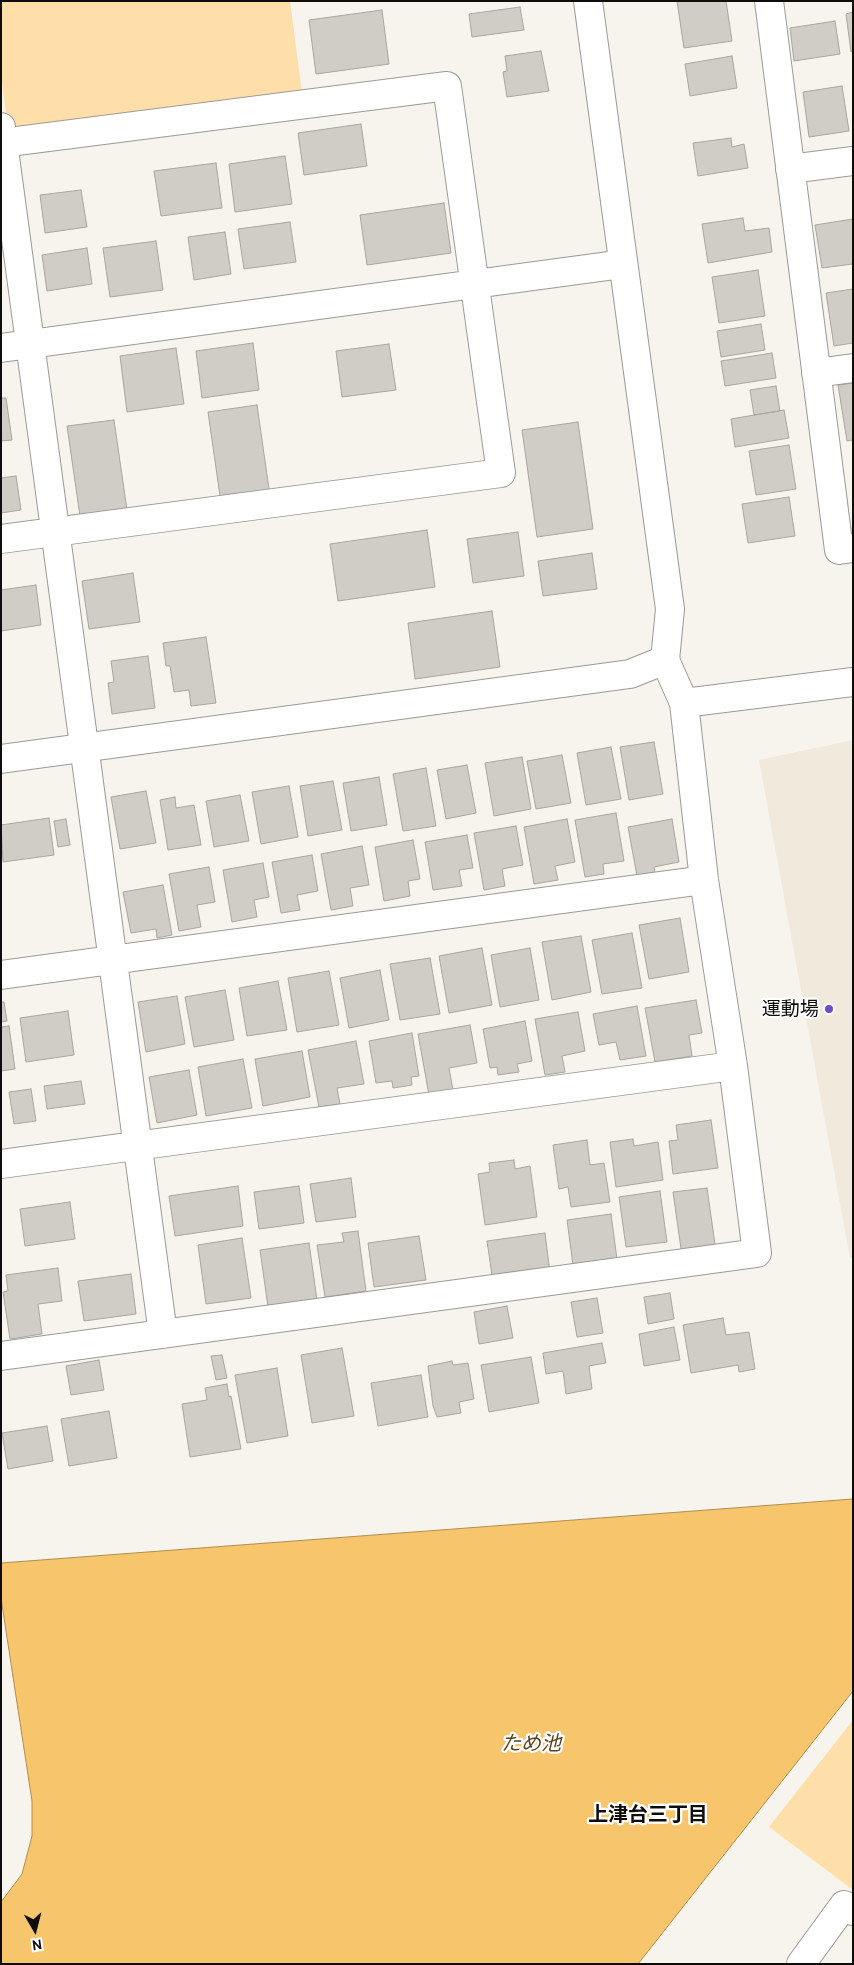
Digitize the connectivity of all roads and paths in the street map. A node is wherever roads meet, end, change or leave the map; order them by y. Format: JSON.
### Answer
{"nodes":[{"id":1,"x":588,"y":1,"type":"edge"},
{"id":2,"x":769,"y":1,"type":"edge"},
{"id":3,"x":2,"y":138,"type":"edge"},
{"id":4,"x":853,"y":161,"type":"edge"},
{"id":5,"x":790,"y":169,"type":"junction"},
{"id":6,"x":623,"y":264,"type":"junction"},
{"id":7,"x":475,"y":284,"type":"junction"},
{"id":8,"x":30,"y":344,"type":"junction"},
{"id":9,"x":1,"y":348,"type":"edge"},
{"id":10,"x":853,"y":368,"type":"edge"},
{"id":11,"x":816,"y":373,"type":"junction"},
{"id":12,"x":56,"y":532,"type":"junction"},
{"id":13,"x":1,"y":539,"type":"edge"},
{"id":14,"x":853,"y":548,"type":"edge"},
{"id":15,"x":665,"y":660,"type":"junction"},
{"id":16,"x":853,"y":682,"type":"edge"},
{"id":17,"x":684,"y":703,"type":"junction"},
{"id":18,"x":84,"y":747,"type":"junction"},
{"id":19,"x":1,"y":759,"type":"edge"},
{"id":20,"x":704,"y":880,"type":"junction"},
{"id":21,"x":113,"y":961,"type":"junction"},
{"id":22,"x":1,"y":975,"type":"edge"},
{"id":23,"x":733,"y":1066,"type":"junction"},
{"id":24,"x":138,"y":1145,"type":"junction"},
{"id":25,"x":1,"y":1164,"type":"edge"},
{"id":26,"x":163,"y":1334,"type":"junction"},
{"id":27,"x":1,"y":1356,"type":"edge"},
{"id":28,"x":853,"y":1912,"type":"edge"},
{"id":29,"x":801,"y":1964,"type":"edge"}],
"edges":[{"from":1,"to":6,"type":"street"},
{"from":2,"to":5,"type":"street"},
{"from":3,"to":7,"type":"street"},
{"from":3,"to":8,"type":"street"},
{"from":4,"to":5,"type":"street"},
{"from":5,"to":11,"type":"street"},
{"from":6,"to":7,"type":"street"},
{"from":6,"to":15,"type":"street"},
{"from":7,"to":8,"type":"street"},
{"from":7,"to":12,"type":"street"},
{"from":8,"to":9,"type":"street"},
{"from":8,"to":12,"type":"street"},
{"from":10,"to":11,"type":"street"},
{"from":11,"to":14,"type":"street"},
{"from":12,"to":13,"type":"street"},
{"from":12,"to":18,"type":"street"},
{"from":15,"to":17,"type":"street"},
{"from":15,"to":18,"type":"street"},
{"from":16,"to":17,"type":"street"},
{"from":17,"to":20,"type":"street"},
{"from":18,"to":19,"type":"street"},
{"from":18,"to":21,"type":"street"},
{"from":20,"to":21,"type":"street"},
{"from":20,"to":23,"type":"street"},
{"from":21,"to":22,"type":"street"},
{"from":21,"to":24,"type":"street"},
{"from":23,"to":24,"type":"street"},
{"from":23,"to":26,"type":"street"},
{"from":24,"to":25,"type":"street"},
{"from":24,"to":26,"type":"street"},
{"from":26,"to":27,"type":"street"},
{"from":28,"to":29,"type":"street"}]}
